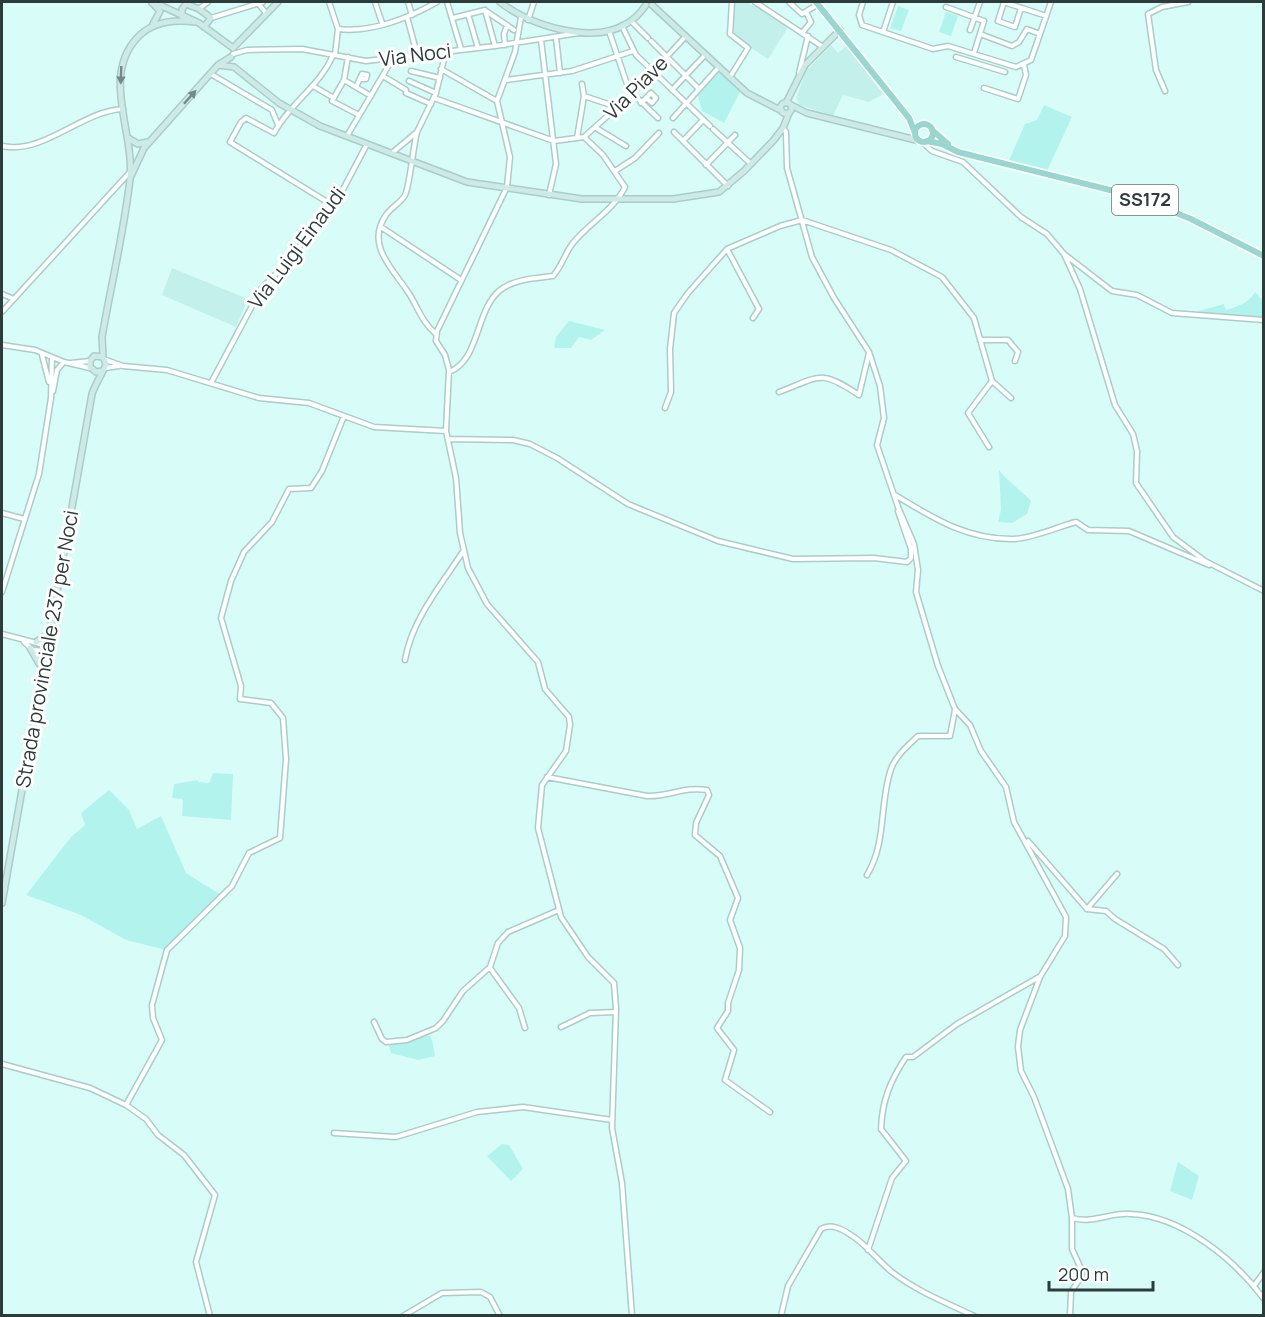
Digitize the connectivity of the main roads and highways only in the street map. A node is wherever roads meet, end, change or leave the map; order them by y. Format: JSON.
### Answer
{"nodes":[{"id":1,"x":152,"y":2,"type":"edge"},
{"id":2,"x":278,"y":2,"type":"edge"},
{"id":3,"x":500,"y":2,"type":"edge"},
{"id":4,"x":185,"y":3,"type":"edge"},
{"id":5,"x":649,"y":3,"type":"edge"},
{"id":6,"x":817,"y":3,"type":"edge"},
{"id":7,"x":182,"y":16,"type":"junction"},
{"id":8,"x":196,"y":22,"type":"junction"},
{"id":9,"x":150,"y":27,"type":"junction"},
{"id":10,"x":204,"y":27,"type":"junction"},
{"id":11,"x":840,"y":30,"type":"junction"},
{"id":12,"x":232,"y":53,"type":"junction"},
{"id":13,"x":218,"y":65,"type":"junction"},
{"id":14,"x":234,"y":67,"type":"junction"},
{"id":15,"x":786,"y":109,"type":"junction"},
{"id":16,"x":909,"y":118,"type":"junction"},
{"id":17,"x":922,"y":124,"type":"junction"},
{"id":18,"x":913,"y":131,"type":"junction"},
{"id":19,"x":126,"y":136,"type":"junction"},
{"id":20,"x":895,"y":136,"type":"junction"},
{"id":21,"x":928,"y":139,"type":"junction"},
{"id":22,"x":151,"y":140,"type":"junction"},
{"id":23,"x":958,"y":152,"type":"junction"},
{"id":24,"x":130,"y":174,"type":"junction"},
{"id":25,"x":1263,"y":256,"type":"edge"},
{"id":26,"x":102,"y":338,"type":"junction"},
{"id":27,"x":92,"y":358,"type":"junction"},
{"id":28,"x":105,"y":359,"type":"junction"},
{"id":29,"x":92,"y":370,"type":"junction"},
{"id":30,"x":104,"y":370,"type":"junction"},
{"id":31,"x":92,"y":394,"type":"junction"},
{"id":32,"x":50,"y":632,"type":"junction"},
{"id":33,"x":36,"y":642,"type":"road end"},
{"id":34,"x":30,"y":648,"type":"road end"},
{"id":35,"x":43,"y":672,"type":"junction"},
{"id":36,"x":2,"y":903,"type":"edge"}],
"edges":[{"from":1,"to":7,"type":"main road"},
{"from":1,"to":9,"type":"main road"},
{"from":2,"to":12,"type":"main road"},
{"from":3,"to":5,"type":"main road"},
{"from":4,"to":7,"type":"main road"},
{"from":4,"to":10,"type":"main road"},
{"from":5,"to":15,"type":"main road"},
{"from":6,"to":11,"type":"main road"},
{"from":7,"to":8,"type":"main road"},
{"from":8,"to":9,"type":"main road"},
{"from":8,"to":10,"type":"main road"},
{"from":9,"to":19,"type":"main road","one_way":true},
{"from":10,"to":12,"type":"main road"},
{"from":11,"to":15,"type":"main road"},
{"from":11,"to":16,"type":"main road"},
{"from":12,"to":13,"type":"main road"},
{"from":12,"to":14,"type":"main road"},
{"from":13,"to":14,"type":"main road"},
{"from":22,"to":13,"type":"main road","one_way":true},
{"from":14,"to":15,"type":"main road"},
{"from":15,"to":20,"type":"main road"},
{"from":16,"to":17,"type":"main road"},
{"from":16,"to":18,"type":"main road"},
{"from":17,"to":18,"type":"main road"},
{"from":17,"to":21,"type":"main road"},
{"from":18,"to":20,"type":"main road"},
{"from":18,"to":21,"type":"main road"},
{"from":19,"to":22,"type":"main road"},
{"from":19,"to":24,"type":"main road"},
{"from":20,"to":21,"type":"main road"},
{"from":21,"to":23,"type":"main road"},
{"from":21,"to":23,"type":"main road","number":"SS172"},
{"from":22,"to":24,"type":"main road"},
{"from":23,"to":25,"type":"main road","number":"SS172"},
{"from":24,"to":26,"type":"main road"},
{"from":26,"to":27,"type":"main road"},
{"from":26,"to":28,"type":"main road"},
{"from":27,"to":28,"type":"main road"},
{"from":27,"to":29,"type":"main road","name":"Strada provinciale 237 per Noci"},
{"from":28,"to":30,"type":"main road","name":"Strada provinciale 237 per Noci"},
{"from":29,"to":30,"type":"main road"},
{"from":29,"to":31,"type":"main road","name":"Strada provinciale 237 per Noci"},
{"from":30,"to":31,"type":"main road","name":"Strada provinciale 237 per Noci"},
{"from":31,"to":32,"type":"main road","name":"Strada provinciale 237 per Noci"},
{"from":32,"to":33,"type":"main road"},
{"from":32,"to":35,"type":"main road","name":"Strada provinciale 237 per Noci"},
{"from":34,"to":35,"type":"main road"},
{"from":35,"to":36,"type":"main road","name":"Strada provinciale 237 per Noci"}]}
